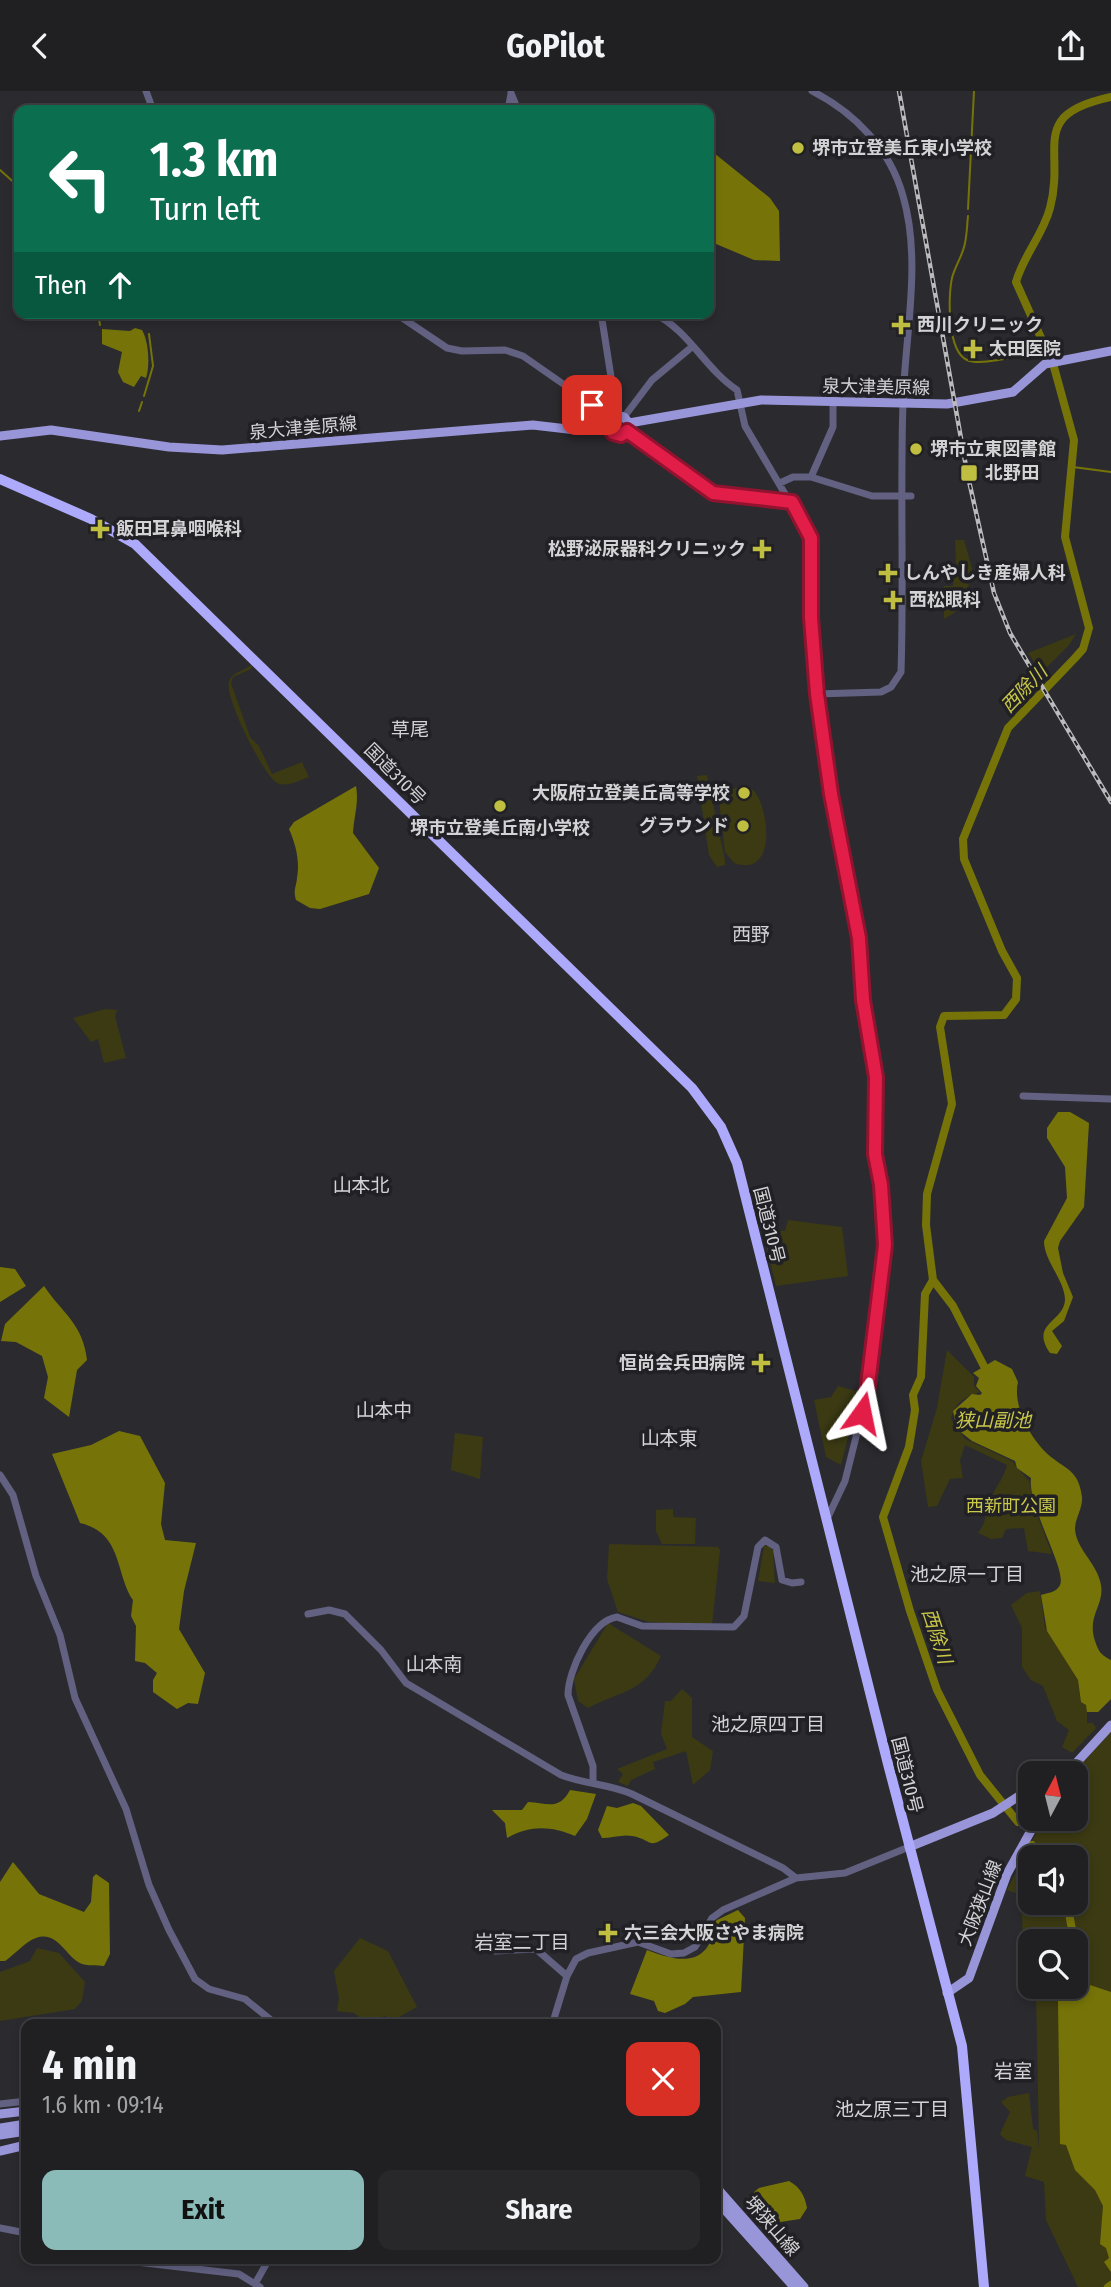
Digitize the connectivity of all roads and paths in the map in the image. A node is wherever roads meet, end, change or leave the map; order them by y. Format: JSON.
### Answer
{"nodes":[{"id":1,"x":813,"y":91,"type":"edge"},
{"id":2,"x":509,"y":105,"type":"edge"},
{"id":3,"x":516,"y":105,"type":"edge"},
{"id":4,"x":403,"y":319,"type":"edge"},
{"id":5,"x":602,"y":319,"type":"edge"},
{"id":6,"x":663,"y":319,"type":"edge"},
{"id":7,"x":693,"y":346,"type":"junction"},
{"id":8,"x":1111,"y":351,"type":"edge"},
{"id":9,"x":903,"y":402,"type":"junction"},
{"id":10,"x":833,"y":403,"type":"junction"},
{"id":11,"x":740,"y":405,"type":"junction"},
{"id":12,"x":620,"y":422,"type":"junction"},
{"id":13,"x":0,"y":436,"type":"edge"},
{"id":14,"x":811,"y":477,"type":"junction"},
{"id":15,"x":0,"y":479,"type":"edge"},
{"id":16,"x":780,"y":483,"type":"junction"},
{"id":17,"x":908,"y":496,"type":"junction"},
{"id":18,"x":792,"y":502,"type":"junction"},
{"id":19,"x":817,"y":694,"type":"junction"},
{"id":20,"x":1023,"y":1096,"type":"dead end"},
{"id":21,"x":1111,"y":1099,"type":"edge"},
{"id":22,"x":0,"y":1475,"type":"edge"},
{"id":23,"x":827,"y":1520,"type":"junction"},
{"id":24,"x":801,"y":1581,"type":"dead end"},
{"id":25,"x":308,"y":1614,"type":"dead end"},
{"id":26,"x":1111,"y":1725,"type":"edge"},
{"id":27,"x":1078,"y":1761,"type":"edge"},
{"id":28,"x":593,"y":1783,"type":"junction"},
{"id":29,"x":1018,"y":1796,"type":"edge"},
{"id":30,"x":1031,"y":1831,"type":"edge"},
{"id":31,"x":909,"y":1847,"type":"junction"},
{"id":32,"x":796,"y":1878,"type":"junction"},
{"id":33,"x":495,"y":1951,"type":"dead end"},
{"id":34,"x":567,"y":1976,"type":"junction"},
{"id":35,"x":947,"y":1993,"type":"junction"},
{"id":36,"x":269,"y":2019,"type":"edge"},
{"id":37,"x":554,"y":2019,"type":"edge"},
{"id":38,"x":21,"y":2102,"type":"edge"},
{"id":39,"x":0,"y":2104,"type":"edge"},
{"id":40,"x":21,"y":2112,"type":"edge"},
{"id":41,"x":0,"y":2114,"type":"edge"},
{"id":42,"x":21,"y":2125,"type":"edge"},
{"id":43,"x":0,"y":2128,"type":"edge"},
{"id":44,"x":21,"y":2132,"type":"edge"},
{"id":45,"x":0,"y":2135,"type":"edge"},
{"id":46,"x":21,"y":2146,"type":"edge"},
{"id":47,"x":0,"y":2151,"type":"edge"},
{"id":48,"x":721,"y":2193,"type":"edge"},
{"id":49,"x":721,"y":2206,"type":"edge"},
{"id":50,"x":0,"y":2228,"type":"edge"},
{"id":51,"x":21,"y":2231,"type":"edge"},
{"id":52,"x":154,"y":2264,"type":"edge"},
{"id":53,"x":267,"y":2264,"type":"edge"},
{"id":54,"x":258,"y":2284,"type":"edge"},
{"id":55,"x":793,"y":2287,"type":"edge"},
{"id":56,"x":804,"y":2287,"type":"edge"},
{"id":57,"x":984,"y":2287,"type":"edge"}],
"edges":[{"from":1,"to":9,"type":"street"},
{"from":2,"to":3,"type":"street"},
{"from":4,"to":12,"type":"street"},
{"from":5,"to":12,"type":"street"},
{"from":6,"to":7,"type":"street"},
{"from":7,"to":11,"type":"street"},
{"from":7,"to":12,"type":"street"},
{"from":8,"to":9,"type":"main road","name":"泉大津美原線"},
{"from":9,"to":10,"type":"main road","name":"泉大津美原線"},
{"from":9,"to":17,"type":"street"},
{"from":10,"to":11,"type":"main road","name":"泉大津美原線"},
{"from":10,"to":14,"type":"street"},
{"from":11,"to":12,"type":"main road","name":"泉大津美原線"},
{"from":11,"to":16,"type":"street"},
{"from":12,"to":13,"type":"main road","name":"泉大津美原線"},
{"from":12,"to":18,"type":"street"},
{"from":14,"to":16,"type":"street"},
{"from":14,"to":17,"type":"street"},
{"from":15,"to":23,"type":"highway","name":"国道310号"},
{"from":16,"to":18,"type":"street"},
{"from":17,"to":19,"type":"street"},
{"from":18,"to":19,"type":"street"},
{"from":19,"to":23,"type":"street"},
{"from":20,"to":21,"type":"street"},
{"from":22,"to":36,"type":"street"},
{"from":23,"to":31,"type":"highway","name":"国道310号"},
{"from":24,"to":28,"type":"street"},
{"from":25,"to":28,"type":"street"},
{"from":26,"to":27,"type":"main road"},
{"from":28,"to":32,"type":"street"},
{"from":29,"to":31,"type":"main road"},
{"from":30,"to":35,"type":"main road","name":"大阪狭山線"},
{"from":31,"to":32,"type":"street"},
{"from":31,"to":35,"type":"highway","name":"国道310号"},
{"from":32,"to":34,"type":"street"},
{"from":33,"to":34,"type":"street"},
{"from":34,"to":37,"type":"street"},
{"from":35,"to":57,"type":"highway","name":"国道310号"},
{"from":38,"to":39,"type":"street"},
{"from":40,"to":41,"type":"main road"},
{"from":42,"to":43,"type":"main road"},
{"from":44,"to":45,"type":"main road"},
{"from":46,"to":47,"type":"main road"},
{"from":48,"to":56,"type":"main road","name":"堺狭山線"},
{"from":49,"to":55,"type":"main road","name":"堺狭山線"},
{"from":50,"to":51,"type":"street"},
{"from":52,"to":54,"type":"street"},
{"from":53,"to":54,"type":"street"}]}
